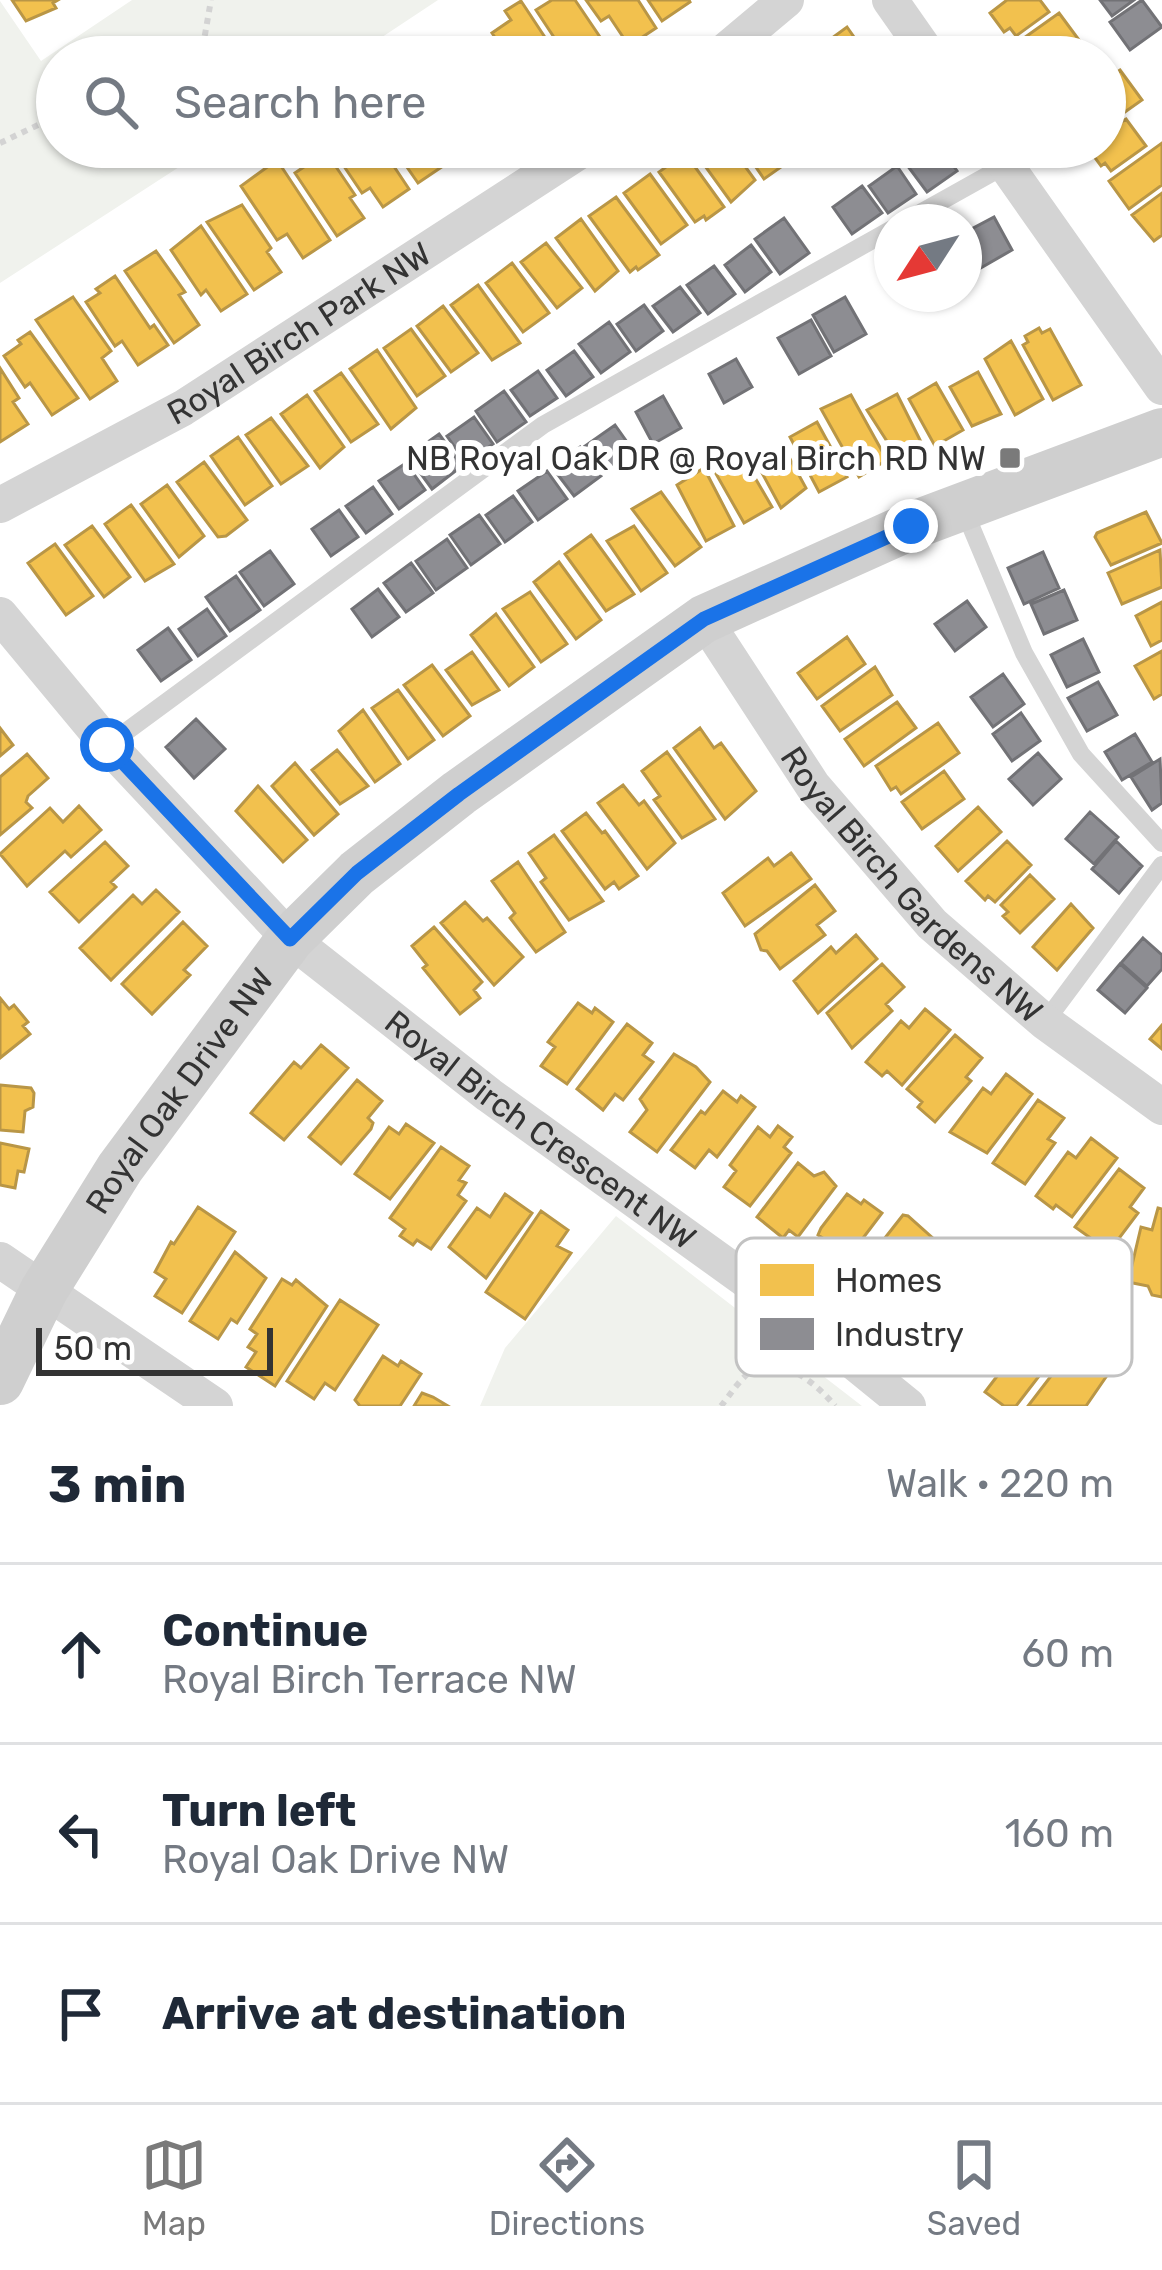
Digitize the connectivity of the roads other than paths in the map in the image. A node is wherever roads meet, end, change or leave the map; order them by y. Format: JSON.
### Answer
{"nodes":[{"id":1,"x":786,"y":0,"type":"edge"},
{"id":2,"x":890,"y":0,"type":"edge"},
{"id":3,"x":743,"y":36,"type":"edge"},
{"id":4,"x":915,"y":36,"type":"edge"},
{"id":5,"x":554,"y":168,"type":"edge"},
{"id":6,"x":982,"y":168,"type":"edge"},
{"id":7,"x":1007,"y":168,"type":"edge"},
{"id":8,"x":930,"y":204,"type":"edge"},
{"id":9,"x":874,"y":239,"type":"edge"},
{"id":10,"x":1162,"y":387,"type":"edge"},
{"id":11,"x":1162,"y":432,"type":"edge"},
{"id":12,"x":0,"y":505,"type":"edge"},
{"id":13,"x":962,"y":507,"type":"junction"},
{"id":14,"x":0,"y":615,"type":"edge"},
{"id":15,"x":704,"y":619,"type":"junction"},
{"id":16,"x":107,"y":745,"type":"junction"},
{"id":17,"x":1162,"y":843,"type":"edge"},
{"id":18,"x":1162,"y":866,"type":"edge"},
{"id":19,"x":290,"y":939,"type":"junction"},
{"id":20,"x":1045,"y":1022,"type":"junction"},
{"id":21,"x":1162,"y":1106,"type":"edge"},
{"id":22,"x":0,"y":1260,"type":"edge"},
{"id":23,"x":736,"y":1273,"type":"edge"},
{"id":24,"x":44,"y":1290,"type":"junction"},
{"id":25,"x":871,"y":1376,"type":"edge"},
{"id":26,"x":0,"y":1381,"type":"edge"},
{"id":27,"x":215,"y":1406,"type":"edge"},
{"id":28,"x":908,"y":1406,"type":"edge"}],
"edges":[{"from":1,"to":3,"type":"street"},
{"from":2,"to":4,"type":"street"},
{"from":5,"to":12,"type":"street","name":"Royal Birch Park NW"},
{"from":6,"to":8,"type":"lane"},
{"from":7,"to":10,"type":"street"},
{"from":9,"to":16,"type":"lane"},
{"from":11,"to":13,"type":"street","name":"Royal Oak Drive NW"},
{"from":13,"to":15,"type":"street","name":"Royal Oak Drive NW"},
{"from":13,"to":17,"type":"lane"},
{"from":14,"to":16,"type":"street","name":"Royal Birch Crescent NW"},
{"from":15,"to":19,"type":"street","name":"Royal Oak Drive NW"},
{"from":15,"to":20,"type":"street","name":"Royal Birch Gardens NW"},
{"from":16,"to":19,"type":"street","name":"Royal Birch Crescent NW"},
{"from":18,"to":20,"type":"lane"},
{"from":19,"to":23,"type":"street","name":"Royal Birch Crescent NW"},
{"from":19,"to":24,"type":"street","name":"Royal Oak Drive NW"},
{"from":20,"to":21,"type":"street","name":"Royal Birch Gardens NW"},
{"from":22,"to":24,"type":"street"},
{"from":24,"to":26,"type":"street","name":"Royal Oak Drive NW"},
{"from":24,"to":27,"type":"street"},
{"from":25,"to":28,"type":"street","name":"Royal Birch Crescent NW"}]}
